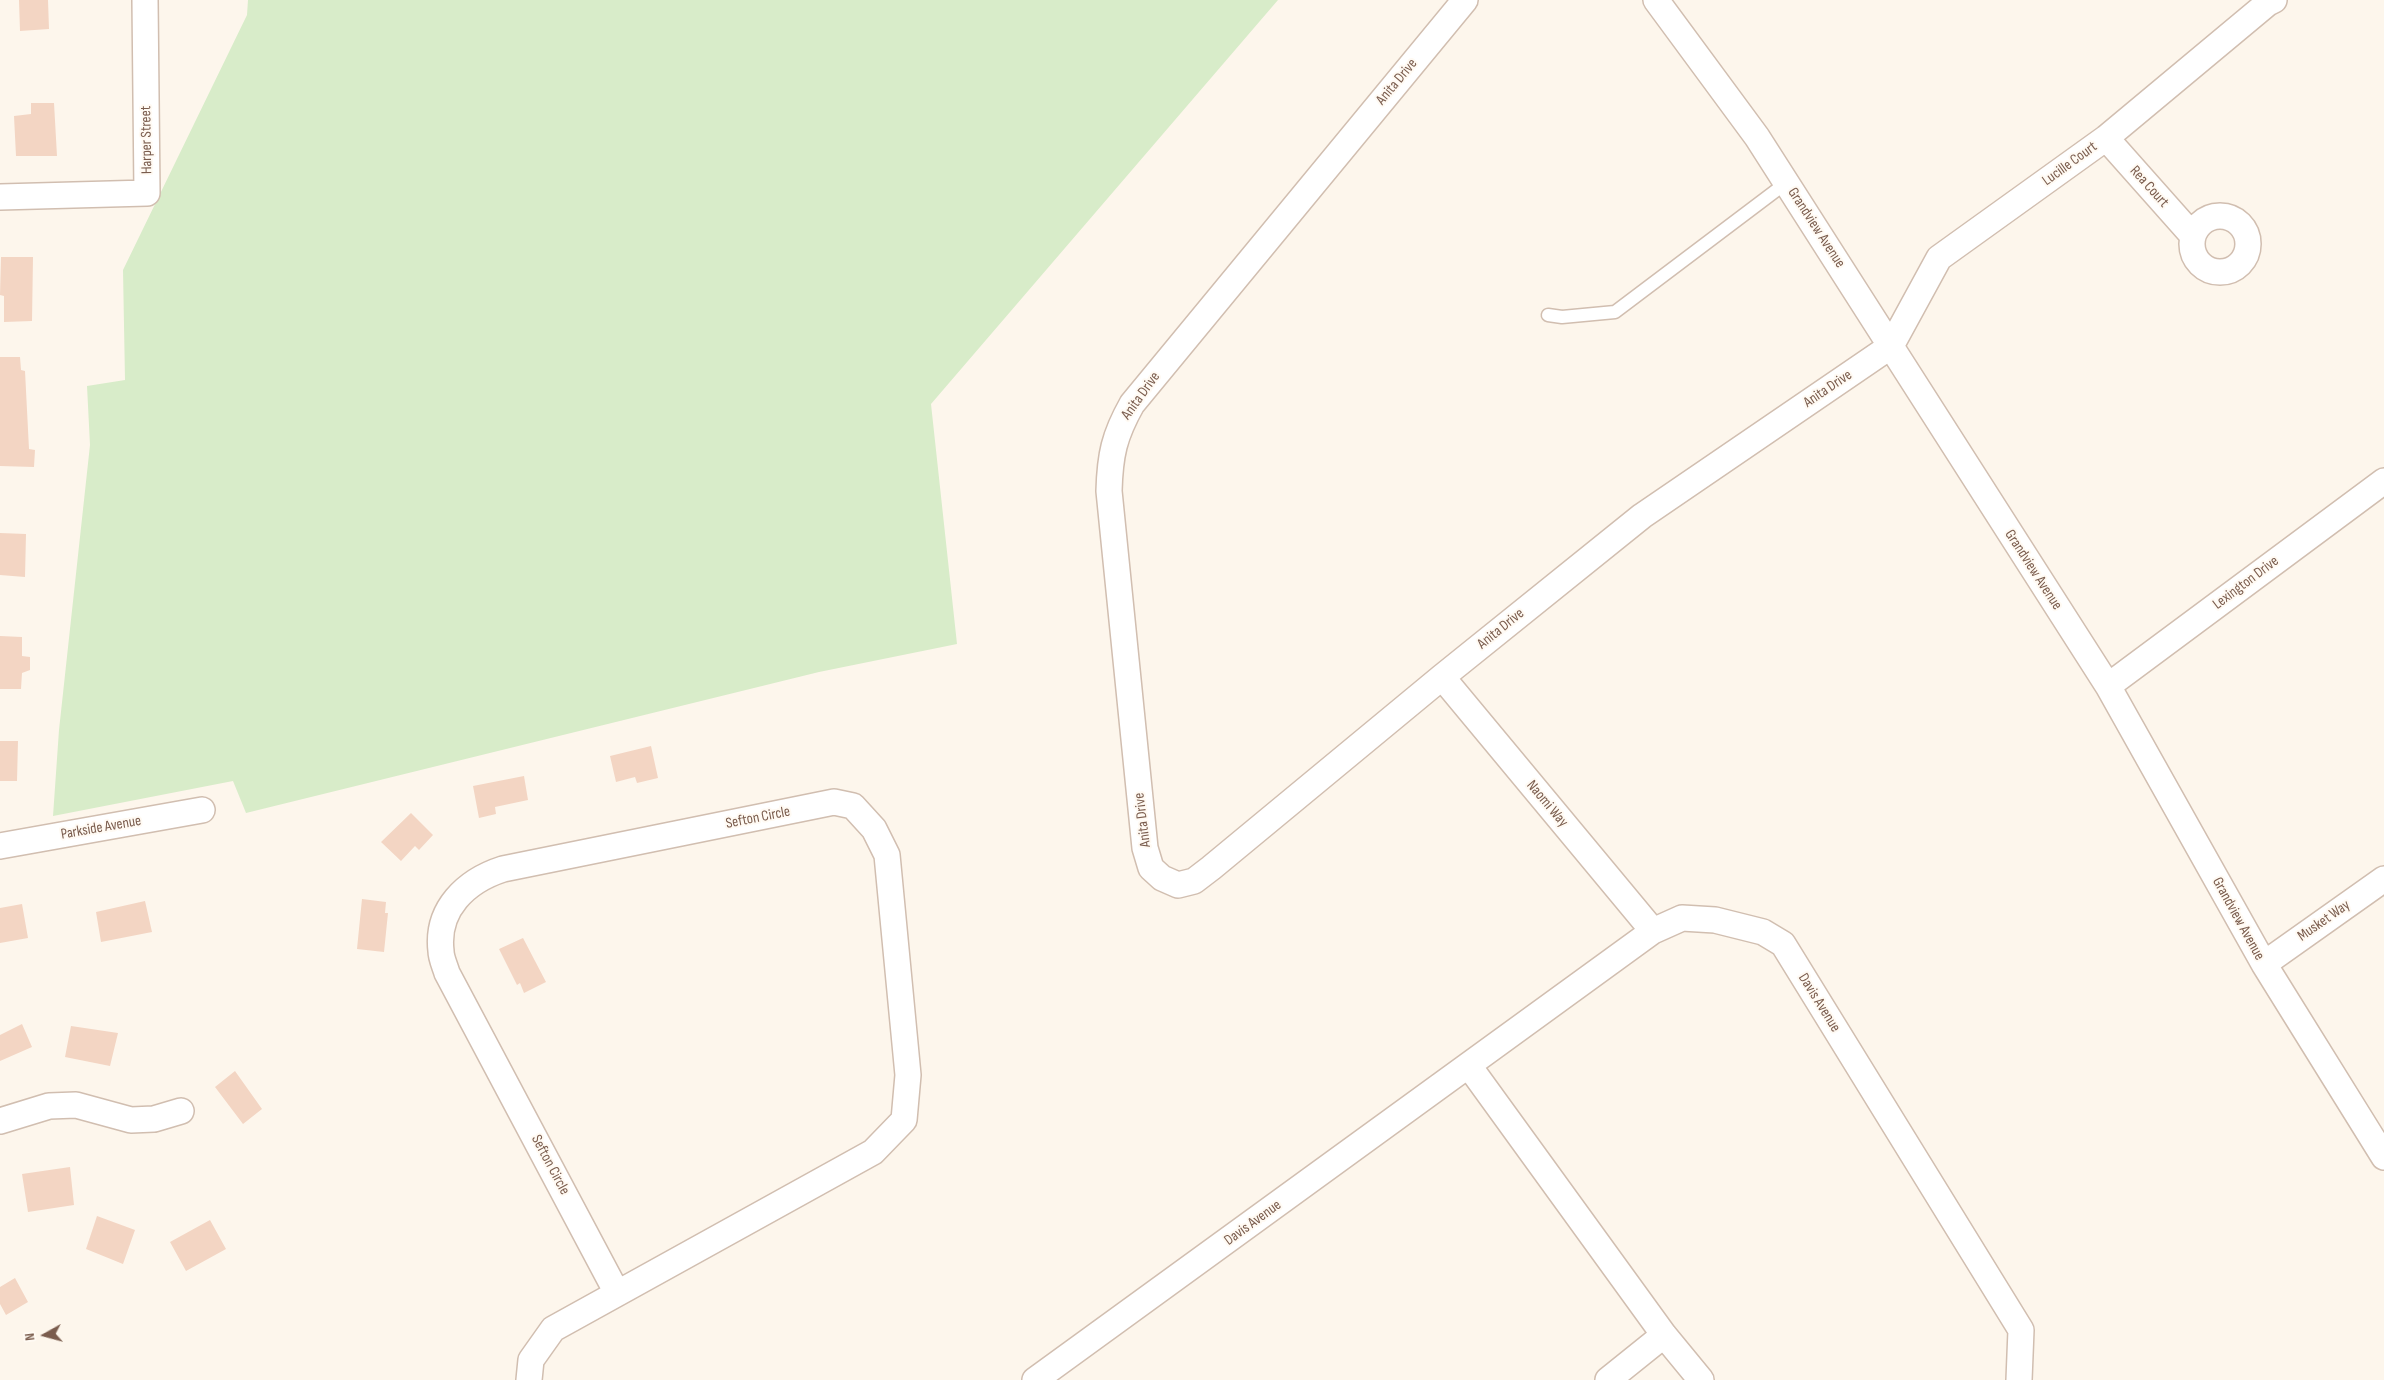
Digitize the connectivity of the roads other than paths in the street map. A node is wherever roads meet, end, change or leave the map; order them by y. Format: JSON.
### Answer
{"nodes":[{"id":1,"x":145,"y":0,"type":"edge"},
{"id":2,"x":1465,"y":0,"type":"edge"},
{"id":3,"x":1656,"y":0,"type":"edge"},
{"id":4,"x":2274,"y":0,"type":"edge"},
{"id":5,"x":2106,"y":138,"type":"junction"},
{"id":6,"x":1786,"y":183,"type":"junction"},
{"id":7,"x":0,"y":197,"type":"edge"},
{"id":8,"x":2193,"y":236,"type":"dead end"},
{"id":9,"x":1548,"y":315,"type":"dead end"},
{"id":10,"x":1891,"y":346,"type":"junction"},
{"id":11,"x":2384,"y":481,"type":"edge"},
{"id":12,"x":1442,"y":677,"type":"junction"},
{"id":13,"x":2108,"y":686,"type":"junction"},
{"id":14,"x":202,"y":810,"type":"dead end"},
{"id":15,"x":0,"y":846,"type":"edge"},
{"id":16,"x":2384,"y":879,"type":"edge"},
{"id":17,"x":1653,"y":932,"type":"junction"},
{"id":18,"x":2264,"y":964,"type":"junction"},
{"id":19,"x":1470,"y":1066,"type":"junction"},
{"id":20,"x":181,"y":1111,"type":"dead end"},
{"id":21,"x":0,"y":1120,"type":"edge"},
{"id":22,"x":2384,"y":1157,"type":"edge"},
{"id":23,"x":618,"y":1293,"type":"junction"},
{"id":24,"x":1664,"y":1335,"type":"junction"},
{"id":25,"x":1040,"y":1379,"type":"edge"},
{"id":26,"x":529,"y":1380,"type":"edge"},
{"id":27,"x":1608,"y":1380,"type":"edge"},
{"id":28,"x":1701,"y":1380,"type":"edge"},
{"id":29,"x":2019,"y":1380,"type":"edge"}],
"edges":[{"from":1,"to":7,"type":"street","name":"Harper Street"},
{"from":2,"to":12,"type":"street","name":"Anita Drive"},
{"from":3,"to":6,"type":"street","name":"Grandview Avenue"},
{"from":4,"to":5,"type":"street","name":"Lucille Court"},
{"from":5,"to":8,"type":"street","name":"Rea Court"},
{"from":5,"to":10,"type":"street","name":"Lucille Court"},
{"from":6,"to":9,"type":"lane"},
{"from":6,"to":10,"type":"street","name":"Grandview Avenue"},
{"from":10,"to":12,"type":"street","name":"Anita Drive"},
{"from":10,"to":13,"type":"street","name":"Grandview Avenue"},
{"from":11,"to":13,"type":"street","name":"Lexington Drive"},
{"from":12,"to":17,"type":"street","name":"Naomi Way"},
{"from":13,"to":18,"type":"street","name":"Grandview Avenue"},
{"from":14,"to":15,"type":"street","name":"Parkside Avenue"},
{"from":16,"to":18,"type":"street","name":"Musket Way"},
{"from":17,"to":19,"type":"street","name":"Davis Avenue"},
{"from":17,"to":29,"type":"street","name":"Davis Avenue"},
{"from":18,"to":22,"type":"street","name":"Grandview Avenue"},
{"from":19,"to":24,"type":"street"},
{"from":19,"to":25,"type":"street","name":"Davis Avenue"},
{"from":20,"to":21,"type":"street"},
{"from":23,"to":23,"type":"street","name":"Sefton Circle"},
{"from":23,"to":26,"type":"street","name":"Sefton Circle"},
{"from":24,"to":27,"type":"street"},
{"from":24,"to":28,"type":"street"}]}
